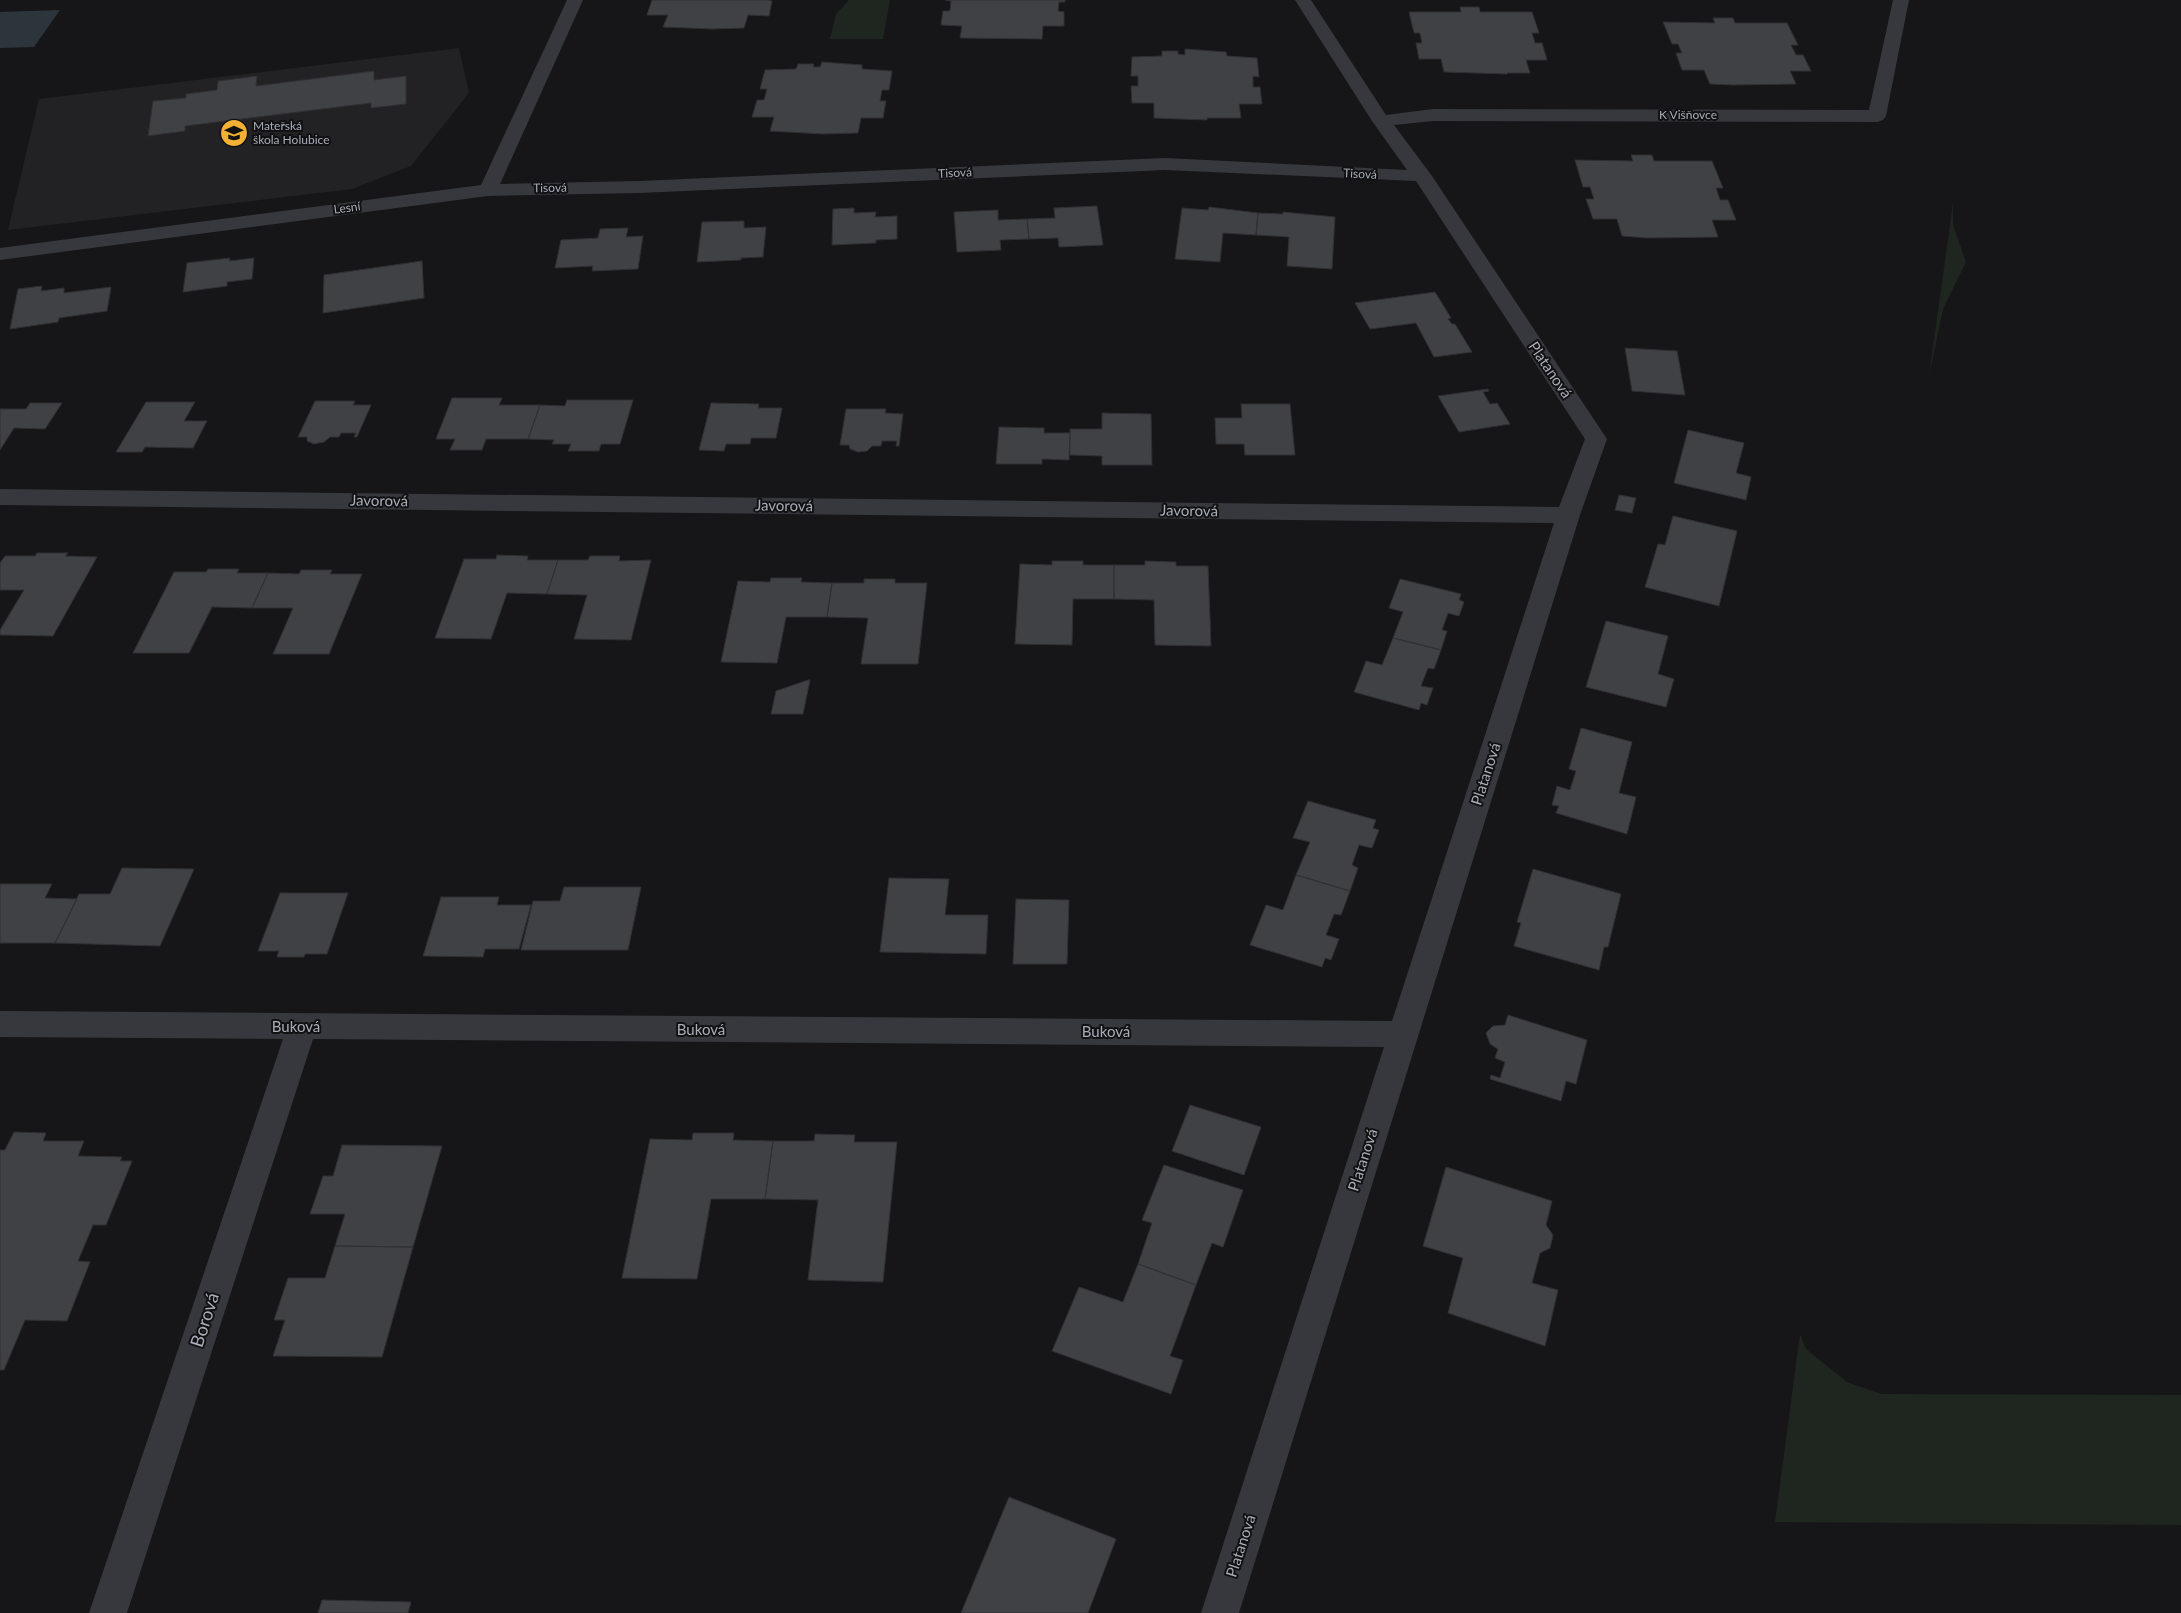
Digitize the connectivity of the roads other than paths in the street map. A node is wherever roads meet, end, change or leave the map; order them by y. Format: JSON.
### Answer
{"nodes":[{"id":1,"x":575,"y":0,"type":"edge"},
{"id":2,"x":1303,"y":0,"type":"edge"},
{"id":3,"x":1901,"y":0,"type":"edge"},
{"id":4,"x":1381,"y":121,"type":"junction"},
{"id":5,"x":1422,"y":176,"type":"junction"},
{"id":6,"x":488,"y":190,"type":"junction"},
{"id":7,"x":0,"y":254,"type":"edge"},
{"id":8,"x":0,"y":497,"type":"edge"},
{"id":9,"x":1568,"y":515,"type":"junction"},
{"id":10,"x":0,"y":1024,"type":"edge"},
{"id":11,"x":302,"y":1027,"type":"junction"},
{"id":12,"x":1403,"y":1034,"type":"junction"},
{"id":13,"x":108,"y":1613,"type":"edge"},
{"id":14,"x":1220,"y":1613,"type":"edge"}],
"edges":[{"from":1,"to":6,"type":"street"},
{"from":2,"to":4,"type":"street","name":"Platanová"},
{"from":3,"to":4,"type":"street","name":"K Višňovce"},
{"from":4,"to":5,"type":"street","name":"Platanová"},
{"from":5,"to":6,"type":"street","name":"Tisová"},
{"from":5,"to":9,"type":"street","name":"Platanová"},
{"from":6,"to":7,"type":"street","name":"Lesní"},
{"from":8,"to":9,"type":"street","name":"Javorová"},
{"from":9,"to":12,"type":"street","name":"Platanová"},
{"from":10,"to":11,"type":"street","name":"Buková"},
{"from":11,"to":12,"type":"street","name":"Buková"},
{"from":11,"to":13,"type":"street","name":"Borová"},
{"from":12,"to":14,"type":"street","name":"Platanová"}]}
